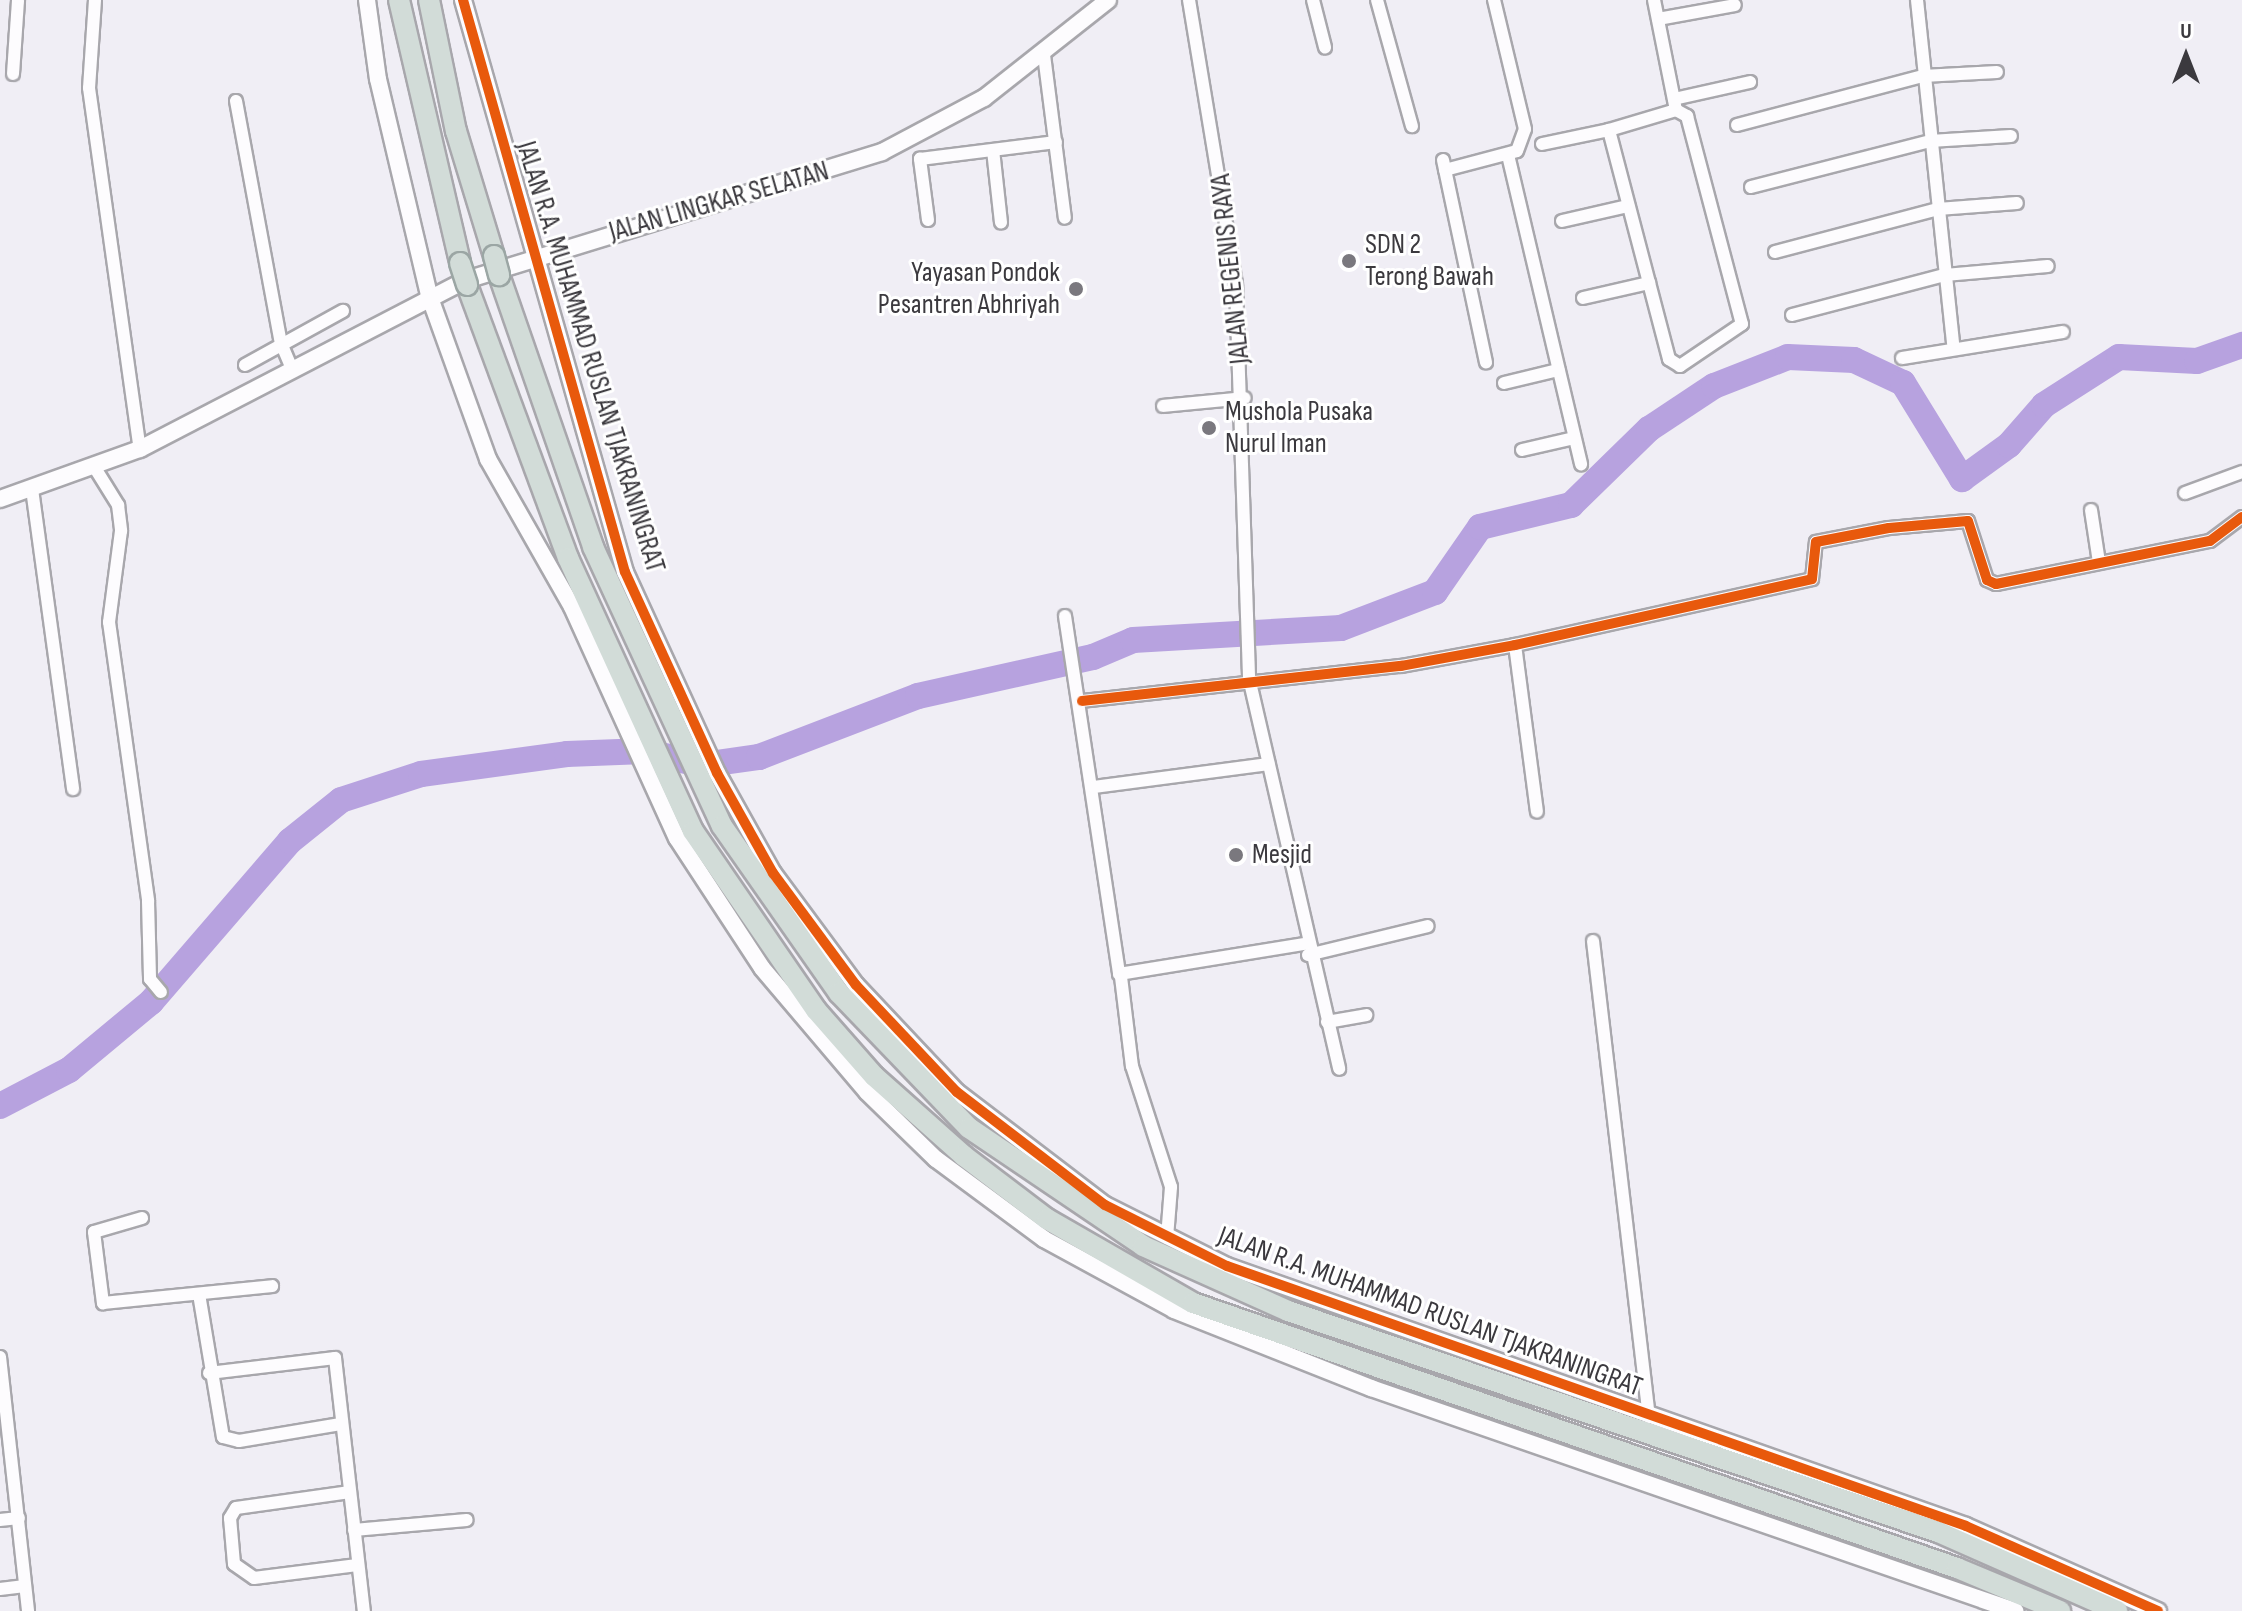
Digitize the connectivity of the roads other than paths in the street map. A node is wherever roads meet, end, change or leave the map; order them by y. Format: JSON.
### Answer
{"nodes":[{"id":1,"x":18,"y":0,"type":"edge"},
{"id":2,"x":95,"y":0,"type":"edge"},
{"id":3,"x":367,"y":0,"type":"edge"},
{"id":4,"x":399,"y":0,"type":"edge"},
{"id":5,"x":429,"y":0,"type":"edge"},
{"id":6,"x":463,"y":0,"type":"edge"},
{"id":7,"x":1108,"y":0,"type":"edge"},
{"id":8,"x":1189,"y":0,"type":"edge"},
{"id":9,"x":1313,"y":0,"type":"edge"},
{"id":10,"x":1377,"y":0,"type":"edge"},
{"id":11,"x":1494,"y":0,"type":"edge"},
{"id":12,"x":1654,"y":0,"type":"edge"},
{"id":13,"x":1917,"y":0,"type":"edge"},
{"id":14,"x":1735,"y":5,"type":"dead end"},
{"id":15,"x":1658,"y":19,"type":"junction"},
{"id":16,"x":1325,"y":47,"type":"dead end"},
{"id":17,"x":1044,"y":55,"type":"junction"},
{"id":18,"x":1997,"y":72,"type":"dead end"},
{"id":19,"x":13,"y":74,"type":"dead end"},
{"id":20,"x":1923,"y":76,"type":"junction"},
{"id":21,"x":1750,"y":82,"type":"dead end"},
{"id":22,"x":236,"y":101,"type":"dead end"},
{"id":23,"x":1675,"y":104,"type":"junction"},
{"id":24,"x":1737,"y":125,"type":"dead end"},
{"id":25,"x":1412,"y":126,"type":"dead end"},
{"id":26,"x":1609,"y":130,"type":"junction"},
{"id":27,"x":2011,"y":136,"type":"dead end"},
{"id":28,"x":1930,"y":141,"type":"junction"},
{"id":29,"x":1056,"y":142,"type":"junction"},
{"id":30,"x":1542,"y":144,"type":"dead end"},
{"id":31,"x":993,"y":150,"type":"junction"},
{"id":32,"x":1508,"y":155,"type":"junction"},
{"id":33,"x":1751,"y":187,"type":"dead end"},
{"id":34,"x":2017,"y":203,"type":"dead end"},
{"id":35,"x":1628,"y":206,"type":"junction"},
{"id":36,"x":1938,"y":209,"type":"junction"},
{"id":37,"x":1065,"y":218,"type":"dead end"},
{"id":38,"x":928,"y":220,"type":"dead end"},
{"id":39,"x":1562,"y":221,"type":"dead end"},
{"id":40,"x":1001,"y":223,"type":"dead end"},
{"id":41,"x":1775,"y":252,"type":"dead end"},
{"id":42,"x":532,"y":258,"type":"junction"},
{"id":43,"x":2048,"y":266,"type":"dead end"},
{"id":44,"x":1945,"y":275,"type":"junction"},
{"id":45,"x":1649,"y":283,"type":"junction"},
{"id":46,"x":429,"y":295,"type":"junction"},
{"id":47,"x":1583,"y":298,"type":"dead end"},
{"id":48,"x":343,"y":311,"type":"dead end"},
{"id":49,"x":1792,"y":315,"type":"dead end"},
{"id":50,"x":2063,"y":332,"type":"dead end"},
{"id":51,"x":281,"y":343,"type":"junction"},
{"id":52,"x":1953,"y":344,"type":"junction"},
{"id":53,"x":1902,"y":358,"type":"dead end"},
{"id":54,"x":1486,"y":362,"type":"dead end"},
{"id":55,"x":245,"y":365,"type":"dead end"},
{"id":56,"x":291,"y":366,"type":"junction"},
{"id":57,"x":1558,"y":370,"type":"junction"},
{"id":58,"x":1504,"y":383,"type":"dead end"},
{"id":59,"x":1245,"y":398,"type":"junction"},
{"id":60,"x":1163,"y":406,"type":"dead end"},
{"id":61,"x":1574,"y":438,"type":"junction"},
{"id":62,"x":140,"y":449,"type":"junction"},
{"id":63,"x":1522,"y":450,"type":"dead end"},
{"id":64,"x":1581,"y":464,"type":"dead end"},
{"id":65,"x":95,"y":468,"type":"junction"},
{"id":66,"x":2242,"y":472,"type":"edge"},
{"id":67,"x":32,"y":489,"type":"junction"},
{"id":68,"x":2185,"y":493,"type":"dead end"},
{"id":69,"x":0,"y":499,"type":"edge"},
{"id":70,"x":2091,"y":510,"type":"dead end"},
{"id":71,"x":2242,"y":517,"type":"edge"},
{"id":72,"x":2099,"y":562,"type":"junction"},
{"id":73,"x":1065,"y":616,"type":"dead end"},
{"id":74,"x":1515,"y":645,"type":"junction"},
{"id":75,"x":1249,"y":678,"type":"junction"},
{"id":76,"x":1082,"y":701,"type":"junction"},
{"id":77,"x":1268,"y":764,"type":"junction"},
{"id":78,"x":1094,"y":787,"type":"junction"},
{"id":79,"x":73,"y":789,"type":"dead end"},
{"id":80,"x":1537,"y":812,"type":"dead end"},
{"id":81,"x":685,"y":834,"type":"junction"},
{"id":82,"x":1428,"y":926,"type":"dead end"},
{"id":83,"x":1593,"y":941,"type":"dead end"},
{"id":84,"x":1306,"y":949,"type":"junction"},
{"id":85,"x":1121,"y":977,"type":"junction"},
{"id":86,"x":161,"y":992,"type":"dead end"},
{"id":87,"x":1366,"y":1015,"type":"dead end"},
{"id":88,"x":1327,"y":1022,"type":"junction"},
{"id":89,"x":1339,"y":1069,"type":"dead end"},
{"id":90,"x":142,"y":1218,"type":"dead end"},
{"id":91,"x":1167,"y":1238,"type":"junction"},
{"id":92,"x":272,"y":1286,"type":"dead end"},
{"id":93,"x":199,"y":1294,"type":"junction"},
{"id":94,"x":0,"y":1357,"type":"edge"},
{"id":95,"x":209,"y":1373,"type":"junction"},
{"id":96,"x":1,"y":1380,"type":"edge"},
{"id":97,"x":1649,"y":1417,"type":"junction"},
{"id":98,"x":341,"y":1424,"type":"junction"},
{"id":99,"x":5,"y":1448,"type":"edge"},
{"id":100,"x":350,"y":1492,"type":"junction"},
{"id":101,"x":19,"y":1518,"type":"junction"},
{"id":102,"x":0,"y":1520,"type":"edge"},
{"id":103,"x":467,"y":1520,"type":"dead end"},
{"id":104,"x":354,"y":1530,"type":"junction"},
{"id":105,"x":357,"y":1565,"type":"junction"},
{"id":106,"x":25,"y":1586,"type":"junction"},
{"id":107,"x":0,"y":1589,"type":"edge"},
{"id":108,"x":28,"y":1611,"type":"edge"},
{"id":109,"x":364,"y":1611,"type":"edge"},
{"id":110,"x":2015,"y":1611,"type":"edge"},
{"id":111,"x":2060,"y":1611,"type":"edge"},
{"id":112,"x":2117,"y":1611,"type":"edge"},
{"id":113,"x":2158,"y":1611,"type":"edge"}],
"edges":[{"from":1,"to":19,"type":"street"},
{"from":2,"to":62,"type":"street"},
{"from":3,"to":46,"type":"street"},
{"from":4,"to":81,"type":"highway","bridge":true},
{"from":5,"to":112,"type":"highway","name":"JALAN R.A. MUHAMMAD RUSLAN TJAKRANINGRAT"},
{"from":6,"to":42,"type":"street","name":"JALAN R.A. MUHAMMAD RUSLAN TJAKRANINGRAT"},
{"from":7,"to":17,"type":"street","name":"JALAN LINGKAR SELATAN"},
{"from":8,"to":59,"type":"street","name":"JALAN REGENIS RAYA"},
{"from":9,"to":16,"type":"street"},
{"from":10,"to":25,"type":"street"},
{"from":11,"to":32,"type":"street"},
{"from":12,"to":15,"type":"street"},
{"from":13,"to":20,"type":"street"},
{"from":14,"to":15,"type":"street"},
{"from":15,"to":23,"type":"street"},
{"from":17,"to":29,"type":"street"},
{"from":17,"to":42,"type":"street","name":"JALAN LINGKAR SELATAN"},
{"from":18,"to":20,"type":"street"},
{"from":20,"to":24,"type":"street"},
{"from":20,"to":28,"type":"street"},
{"from":21,"to":23,"type":"street"},
{"from":22,"to":51,"type":"street"},
{"from":23,"to":26,"type":"street"},
{"from":23,"to":45,"type":"street"},
{"from":26,"to":30,"type":"street"},
{"from":26,"to":35,"type":"street"},
{"from":27,"to":28,"type":"street"},
{"from":28,"to":33,"type":"street"},
{"from":28,"to":36,"type":"street"},
{"from":29,"to":31,"type":"street"},
{"from":29,"to":37,"type":"street"},
{"from":31,"to":38,"type":"street"},
{"from":31,"to":40,"type":"street"},
{"from":32,"to":54,"type":"street"},
{"from":32,"to":57,"type":"street"},
{"from":34,"to":36,"type":"street"},
{"from":35,"to":39,"type":"street"},
{"from":35,"to":45,"type":"street"},
{"from":36,"to":41,"type":"street"},
{"from":36,"to":44,"type":"street"},
{"from":42,"to":46,"type":"street","name":"JALAN LINGKAR SELATAN"},
{"from":42,"to":91,"type":"street","name":"JALAN R.A. MUHAMMAD RUSLAN TJAKRANINGRAT"},
{"from":43,"to":44,"type":"street"},
{"from":44,"to":49,"type":"street"},
{"from":44,"to":52,"type":"street"},
{"from":45,"to":47,"type":"street"},
{"from":46,"to":56,"type":"street","name":"JALAN LINGKAR SELATAN"},
{"from":46,"to":81,"type":"street"},
{"from":48,"to":51,"type":"street"},
{"from":50,"to":52,"type":"street"},
{"from":51,"to":55,"type":"street"},
{"from":51,"to":56,"type":"street"},
{"from":52,"to":53,"type":"street"},
{"from":56,"to":62,"type":"street","name":"JALAN LINGKAR SELATAN"},
{"from":57,"to":58,"type":"street"},
{"from":57,"to":61,"type":"street"},
{"from":59,"to":60,"type":"street"},
{"from":59,"to":75,"type":"street","name":"JALAN REGENIS RAYA"},
{"from":61,"to":63,"type":"street"},
{"from":61,"to":64,"type":"street"},
{"from":62,"to":65,"type":"street","name":"JALAN LINGKAR SELATAN"},
{"from":65,"to":67,"type":"street","name":"JALAN LINGKAR SELATAN"},
{"from":65,"to":86,"type":"street"},
{"from":66,"to":68,"type":"street"},
{"from":67,"to":69,"type":"street","name":"JALAN LINGKAR SELATAN"},
{"from":67,"to":79,"type":"street"},
{"from":70,"to":72,"type":"street"},
{"from":71,"to":72,"type":"street"},
{"from":72,"to":74,"type":"street"},
{"from":73,"to":76,"type":"street"},
{"from":74,"to":75,"type":"street"},
{"from":74,"to":80,"type":"street"},
{"from":75,"to":76,"type":"street"},
{"from":75,"to":77,"type":"street","name":"JALAN REGENIS RAYA"},
{"from":76,"to":78,"type":"street"},
{"from":77,"to":78,"type":"street"},
{"from":77,"to":84,"type":"street","name":"JALAN REGENIS RAYA"},
{"from":78,"to":85,"type":"street"},
{"from":81,"to":110,"type":"street"},
{"from":81,"to":111,"type":"highway"},
{"from":82,"to":84,"type":"street"},
{"from":83,"to":97,"type":"street"},
{"from":84,"to":85,"type":"street"},
{"from":84,"to":88,"type":"street","name":"JALAN REGENIS RAYA"},
{"from":85,"to":91,"type":"street"},
{"from":87,"to":88,"type":"street"},
{"from":88,"to":89,"type":"street","name":"JALAN REGENIS RAYA"},
{"from":90,"to":93,"type":"street"},
{"from":91,"to":97,"type":"street","name":"JALAN R.A. MUHAMMAD RUSLAN TJAKRANINGRAT"},
{"from":92,"to":93,"type":"street"},
{"from":93,"to":95,"type":"street"},
{"from":94,"to":96,"type":"street"},
{"from":95,"to":98,"type":"street"},
{"from":95,"to":98,"type":"street"},
{"from":96,"to":99,"type":"street"},
{"from":97,"to":113,"type":"street","name":"JALAN R.A. MUHAMMAD RUSLAN TJAKRANINGRAT"},
{"from":98,"to":100,"type":"street"},
{"from":99,"to":101,"type":"street"},
{"from":100,"to":104,"type":"street"},
{"from":100,"to":105,"type":"street"},
{"from":101,"to":102,"type":"street"},
{"from":101,"to":106,"type":"street"},
{"from":103,"to":104,"type":"street"},
{"from":104,"to":105,"type":"street"},
{"from":105,"to":109,"type":"street"},
{"from":106,"to":107,"type":"street"},
{"from":106,"to":108,"type":"street"}]}
